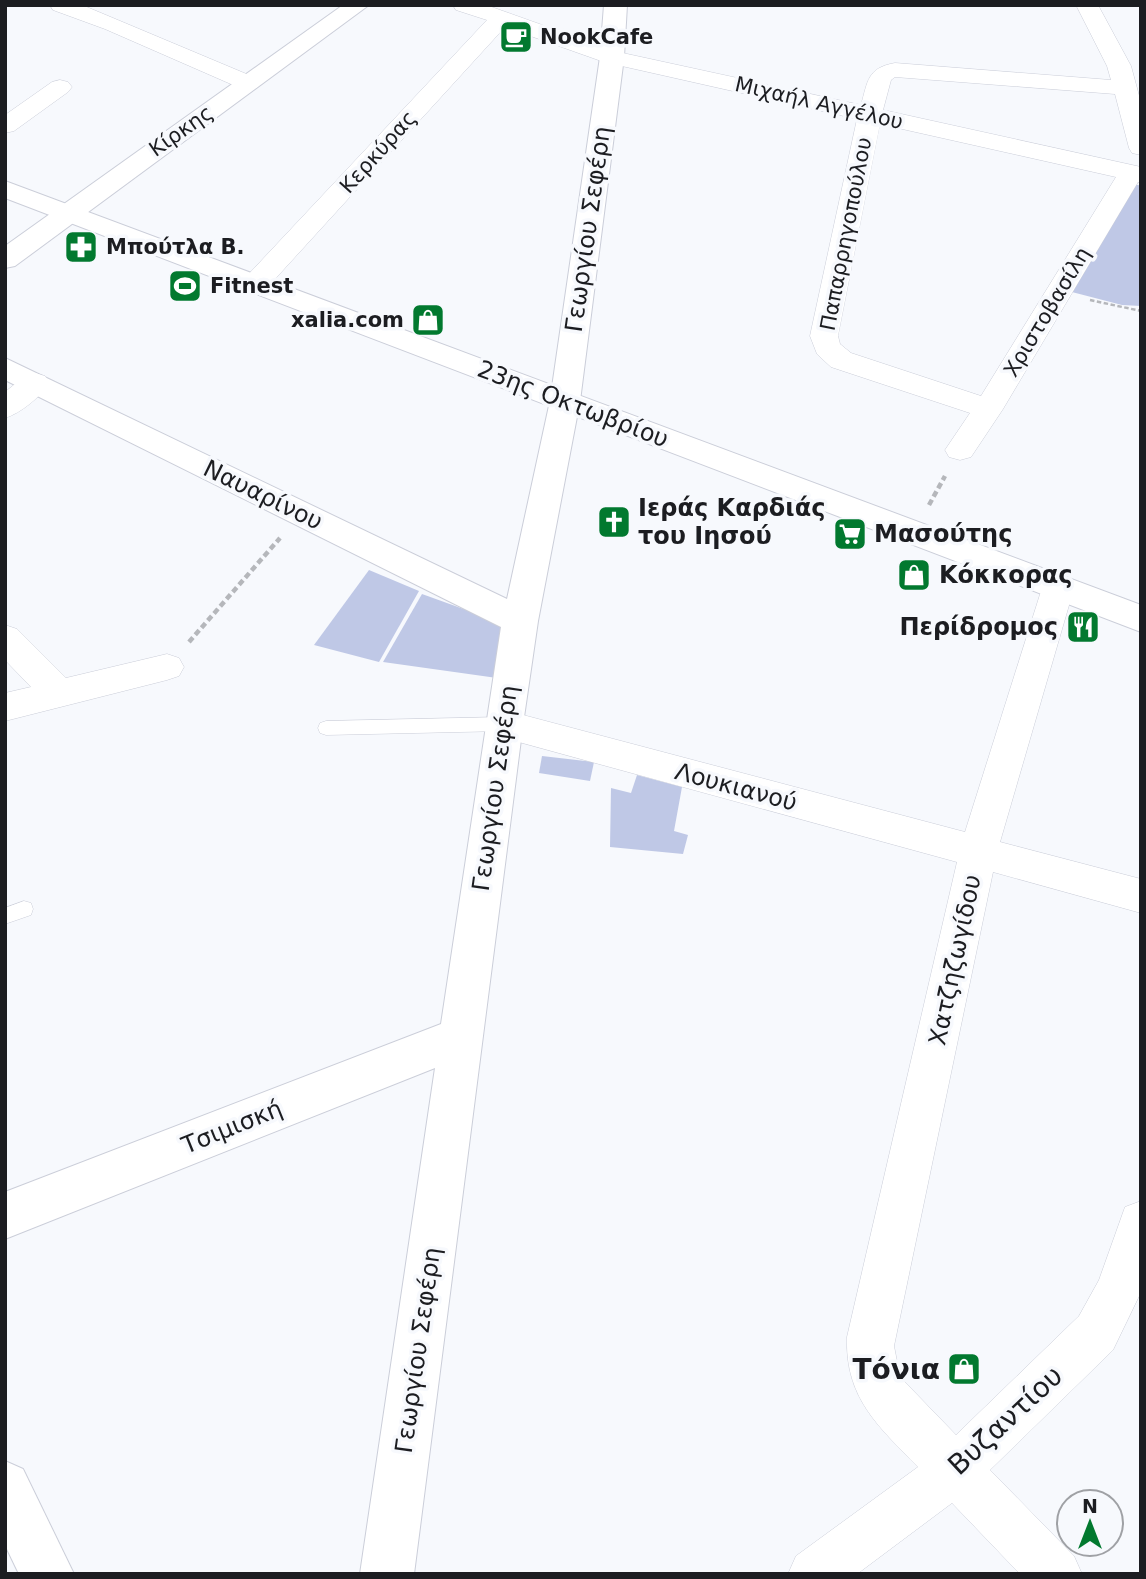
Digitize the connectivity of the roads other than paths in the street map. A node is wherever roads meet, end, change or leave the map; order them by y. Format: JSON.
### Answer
{"nodes":[{"id":1,"x":61,"y":5,"type":"edge"},
{"id":2,"x":358,"y":5,"type":"edge"},
{"id":3,"x":616,"y":5,"type":"edge"},
{"id":4,"x":1087,"y":5,"type":"edge"},
{"id":5,"x":485,"y":10,"type":"edge"},
{"id":6,"x":612,"y":57,"type":"junction"},
{"id":7,"x":248,"y":83,"type":"junction"},
{"id":8,"x":60,"y":87,"type":"dead end"},
{"id":9,"x":1125,"y":88,"type":"junction"},
{"id":10,"x":870,"y":114,"type":"junction"},
{"id":11,"x":5,"y":126,"type":"edge"},
{"id":12,"x":1138,"y":165,"type":"edge"},
{"id":13,"x":5,"y":189,"type":"edge"},
{"id":14,"x":66,"y":213,"type":"junction"},
{"id":15,"x":5,"y":260,"type":"edge"},
{"id":16,"x":255,"y":284,"type":"junction"},
{"id":17,"x":5,"y":368,"type":"edge"},
{"id":18,"x":35,"y":383,"type":"junction"},
{"id":19,"x":565,"y":401,"type":"junction"},
{"id":20,"x":5,"y":408,"type":"edge"},
{"id":21,"x":988,"y":409,"type":"junction"},
{"id":22,"x":960,"y":450,"type":"road end"},
{"id":23,"x":1058,"y":588,"type":"junction"},
{"id":24,"x":1141,"y":619,"type":"edge"},
{"id":25,"x":520,"y":621,"type":"junction"},
{"id":26,"x":5,"y":638,"type":"edge"},
{"id":27,"x":167,"y":667,"type":"road end"},
{"id":28,"x":59,"y":694,"type":"junction"},
{"id":29,"x":5,"y":707,"type":"edge"},
{"id":30,"x":504,"y":724,"type":"junction"},
{"id":31,"x":326,"y":728,"type":"dead end"},
{"id":32,"x":978,"y":852,"type":"junction"},
{"id":33,"x":1141,"y":896,"type":"edge"},
{"id":34,"x":24,"y":909,"type":"dead end"},
{"id":35,"x":5,"y":916,"type":"edge"},
{"id":36,"x":460,"y":1037,"type":"junction"},
{"id":37,"x":5,"y":1216,"type":"edge"},
{"id":38,"x":1141,"y":1223,"type":"edge"},
{"id":39,"x":956,"y":1469,"type":"junction"},
{"id":40,"x":5,"y":1487,"type":"edge"},
{"id":41,"x":47,"y":1574,"type":"edge"},
{"id":42,"x":387,"y":1574,"type":"edge"},
{"id":43,"x":814,"y":1574,"type":"edge"},
{"id":44,"x":1056,"y":1574,"type":"edge"}],
"edges":[{"from":1,"to":7,"type":"street"},
{"from":2,"to":7,"type":"street","name":"Κίρκης"},
{"from":3,"to":6,"type":"street","name":"Γεωργίου Σεφέρη"},
{"from":4,"to":9,"type":"street"},
{"from":5,"to":6,"type":"street","name":"Μιχαήλ Αγγέλου"},
{"from":5,"to":16,"type":"street","name":"Κερκύρας"},
{"from":6,"to":10,"type":"street","name":"Μιχαήλ Αγγέλου"},
{"from":6,"to":19,"type":"street","name":"Γεωργίου Σεφέρη"},
{"from":7,"to":14,"type":"street","name":"Κίρκης"},
{"from":8,"to":11,"type":"street"},
{"from":9,"to":10,"type":"street"},
{"from":9,"to":12,"type":"street"},
{"from":10,"to":12,"type":"street","name":"Μιχαήλ Αγγέλου"},
{"from":10,"to":21,"type":"street","name":"Παπαρρηγοπούλου"},
{"from":12,"to":21,"type":"street","name":"Χριστοβασίλη"},
{"from":13,"to":14,"type":"street","name":"23ης Οκτωβρίου"},
{"from":14,"to":15,"type":"street","name":"Κίρκης"},
{"from":14,"to":16,"type":"street","name":"23ης Οκτωβρίου"},
{"from":16,"to":19,"type":"street","name":"23ης Οκτωβρίου"},
{"from":17,"to":18,"type":"street","name":"Ναυαρίνου"},
{"from":18,"to":20,"type":"street"},
{"from":18,"to":25,"type":"street","name":"Ναυαρίνου"},
{"from":19,"to":23,"type":"street","name":"23ης Οκτωβρίου"},
{"from":19,"to":25,"type":"street","name":"Γεωργίου Σεφέρη"},
{"from":21,"to":22,"type":"street","name":"Χριστοβασίλη"},
{"from":23,"to":24,"type":"street","name":"23ης Οκτωβρίου"},
{"from":23,"to":32,"type":"street","name":"Χατζηζωγίδου"},
{"from":25,"to":30,"type":"street","name":"Γεωργίου Σεφέρη"},
{"from":26,"to":28,"type":"street"},
{"from":27,"to":28,"type":"street"},
{"from":28,"to":29,"type":"street"},
{"from":30,"to":31,"type":"lane","name":"Λουκιανού"},
{"from":30,"to":32,"type":"street","name":"Λουκιανού"},
{"from":30,"to":36,"type":"street","name":"Γεωργίου Σεφέρη"},
{"from":32,"to":33,"type":"street","name":"Λουκιανού"},
{"from":32,"to":39,"type":"street","name":"Χατζηζωγίδου"},
{"from":34,"to":35,"type":"lane"},
{"from":36,"to":37,"type":"street","name":"Τσιμισκή"},
{"from":36,"to":42,"type":"street","name":"Γεωργίου Σεφέρη"},
{"from":38,"to":39,"type":"street","name":"Βυζαντίου"},
{"from":39,"to":43,"type":"street","name":"Βυζαντίου"},
{"from":39,"to":44,"type":"street","name":"Χατζηζωγίδου"},
{"from":40,"to":41,"type":"street"}]}
